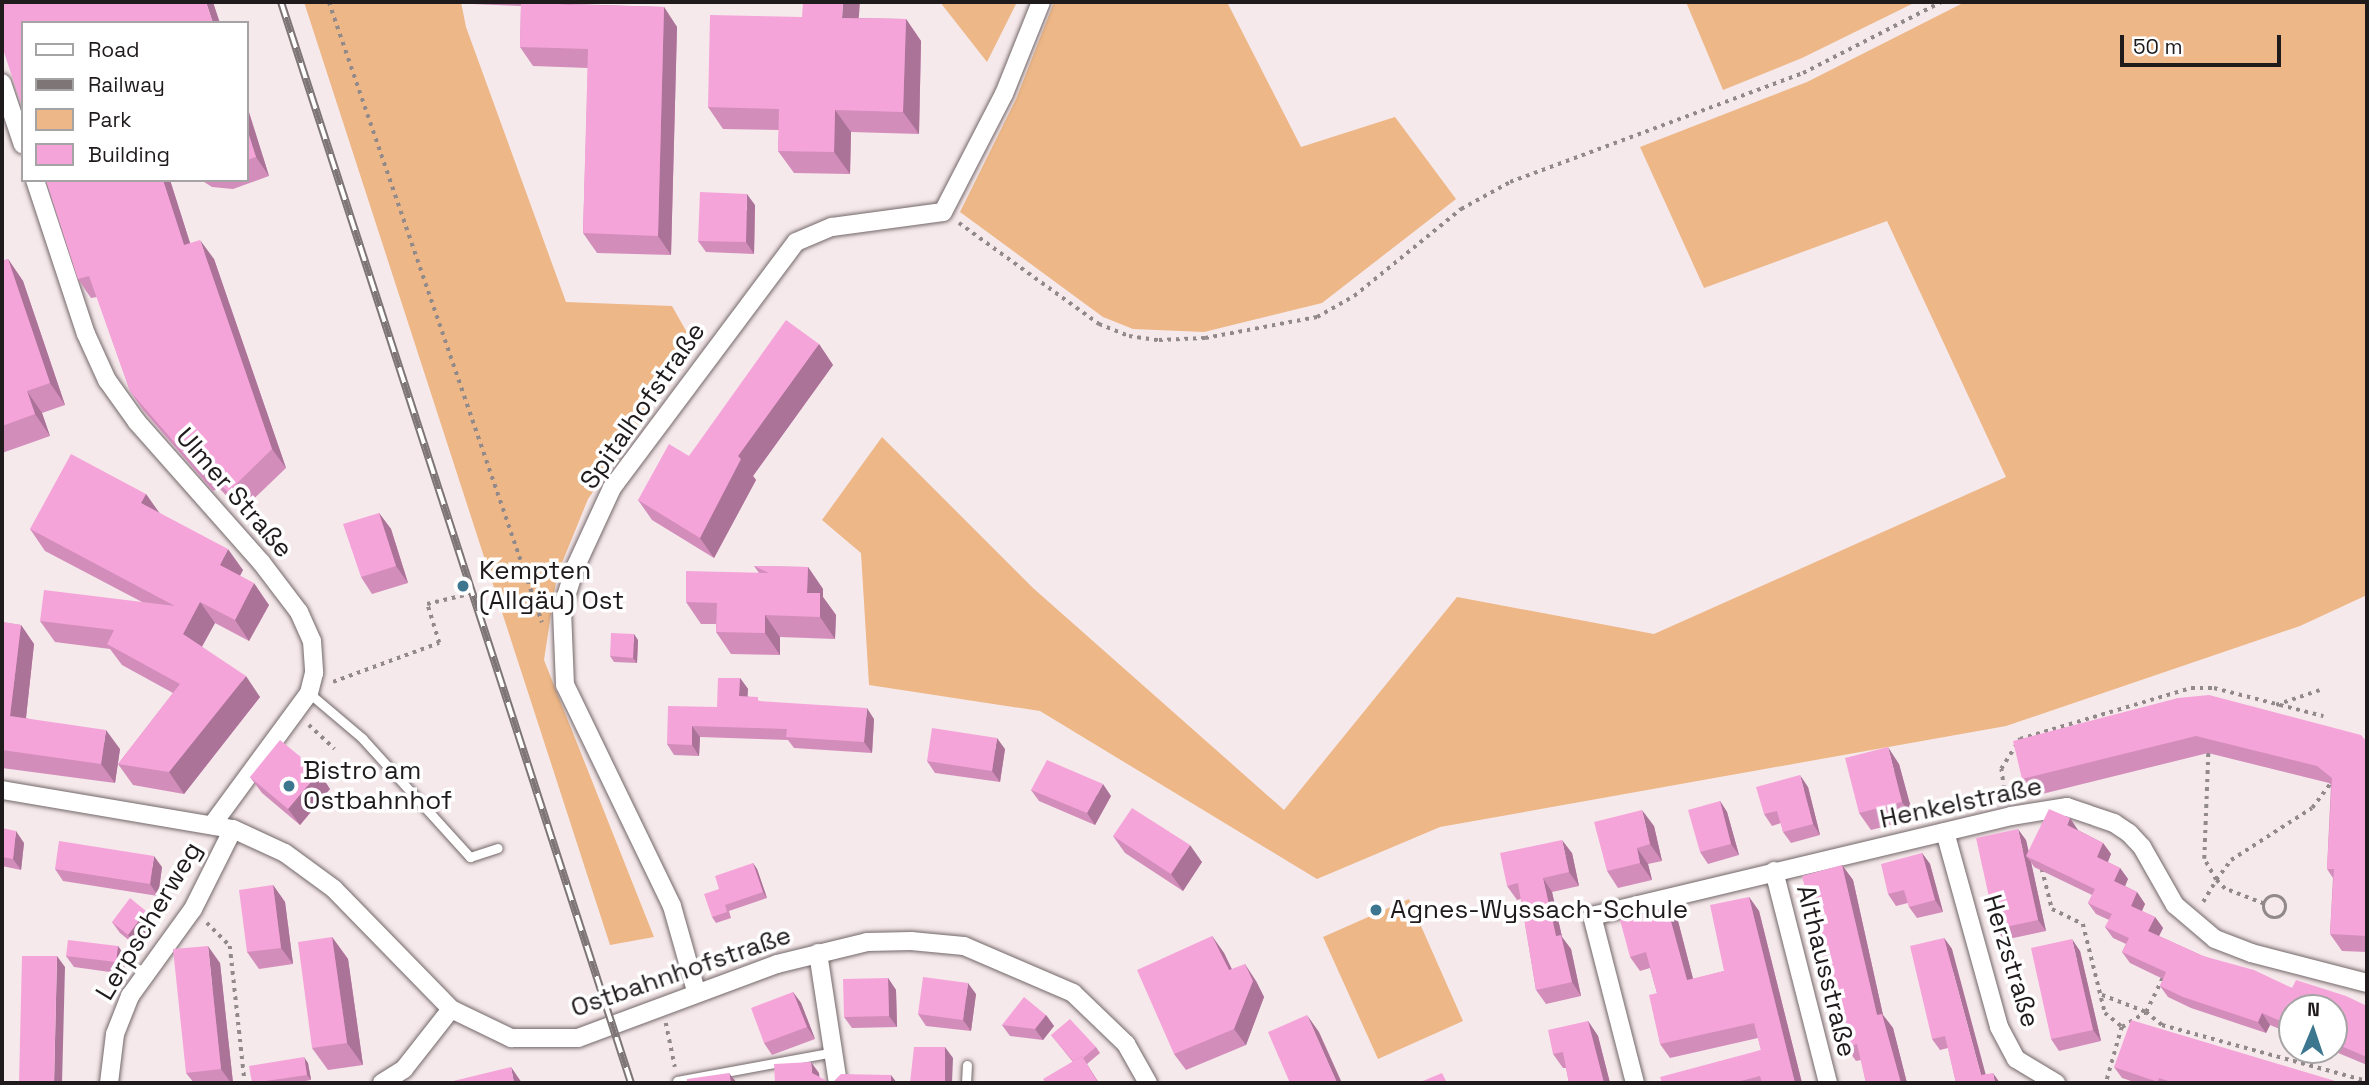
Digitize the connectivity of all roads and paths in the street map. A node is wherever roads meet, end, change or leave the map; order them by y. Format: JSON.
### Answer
{"nodes":[{"id":1,"x":329,"y":2,"type":"edge"},
{"id":2,"x":1041,"y":2,"type":"edge"},
{"id":3,"x":1941,"y":2,"type":"edge"},
{"id":4,"x":2,"y":83,"type":"edge"},
{"id":5,"x":21,"y":139,"type":"edge"},
{"id":6,"x":35,"y":182,"type":"edge"},
{"id":7,"x":943,"y":212,"type":"junction"},
{"id":8,"x":469,"y":594,"type":"dead end"},
{"id":9,"x":559,"y":639,"type":"junction"},
{"id":10,"x":2214,"y":688,"type":"junction"},
{"id":11,"x":2320,"y":690,"type":"dead end"},
{"id":12,"x":315,"y":698,"type":"junction"},
{"id":13,"x":2213,"y":701,"type":"edge"},
{"id":14,"x":2275,"y":705,"type":"junction"},
{"id":15,"x":2323,"y":716,"type":"dead end"},
{"id":16,"x":335,"y":749,"type":"dead end"},
{"id":17,"x":2208,"y":753,"type":"edge"},
{"id":18,"x":2330,"y":784,"type":"edge"},
{"id":19,"x":2,"y":790,"type":"edge"},
{"id":20,"x":2011,"y":816,"type":"junction"},
{"id":21,"x":212,"y":825,"type":"junction"},
{"id":22,"x":233,"y":829,"type":"junction"},
{"id":23,"x":1945,"y":832,"type":"junction"},
{"id":24,"x":498,"y":848,"type":"dead end"},
{"id":25,"x":2040,"y":861,"type":"edge"},
{"id":26,"x":1774,"y":871,"type":"junction"},
{"id":27,"x":2216,"y":880,"type":"junction"},
{"id":28,"x":2264,"y":904,"type":"junction"},
{"id":29,"x":193,"y":909,"type":"junction"},
{"id":30,"x":2191,"y":922,"type":"junction"},
{"id":31,"x":818,"y":953,"type":"junction"},
{"id":32,"x":2169,"y":965,"type":"edge"},
{"id":33,"x":2367,"y":983,"type":"edge"},
{"id":34,"x":696,"y":991,"type":"junction"},
{"id":35,"x":2102,"y":995,"type":"junction"},
{"id":36,"x":663,"y":1007,"type":"junction"},
{"id":37,"x":451,"y":1009,"type":"junction"},
{"id":38,"x":2146,"y":1012,"type":"junction"},
{"id":39,"x":2122,"y":1027,"type":"junction"},
{"id":40,"x":834,"y":1052,"type":"junction"},
{"id":41,"x":967,"y":1065,"type":"dead end"},
{"id":42,"x":677,"y":1081,"type":"joint"},
{"id":43,"x":2367,"y":1081,"type":"edge"},
{"id":44,"x":109,"y":1083,"type":"edge"},
{"id":45,"x":245,"y":1083,"type":"edge"},
{"id":46,"x":382,"y":1083,"type":"edge"},
{"id":47,"x":838,"y":1083,"type":"edge"},
{"id":48,"x":966,"y":1083,"type":"edge"},
{"id":49,"x":1148,"y":1083,"type":"edge"},
{"id":50,"x":1635,"y":1083,"type":"edge"},
{"id":51,"x":1828,"y":1083,"type":"edge"},
{"id":52,"x":2056,"y":1083,"type":"edge"},
{"id":53,"x":2106,"y":1083,"type":"edge"}],
"edges":[{"from":1,"to":9,"type":"path"},
{"from":2,"to":7,"type":"street"},
{"from":3,"to":7,"type":"path"},
{"from":4,"to":5,"type":"street"},
{"from":6,"to":12,"type":"street","name":"Ulmer Straße"},
{"from":7,"to":9,"type":"street","name":"Spitalhofstraße"},
{"from":8,"to":12,"type":"path"},
{"from":9,"to":34,"type":"street","name":"Spitalhofstraße"},
{"from":10,"to":13,"type":"path"},
{"from":10,"to":14,"type":"path"},
{"from":10,"to":20,"type":"path"},
{"from":11,"to":14,"type":"path"},
{"from":12,"to":16,"type":"path"},
{"from":12,"to":21,"type":"street","name":"Ulmer Straße"},
{"from":12,"to":24,"type":"lane"},
{"from":14,"to":15,"type":"path"},
{"from":17,"to":27,"type":"path"},
{"from":18,"to":27,"type":"path"},
{"from":19,"to":21,"type":"street","name":"Ostbahnhofstraße"},
{"from":20,"to":23,"type":"street","name":"Henkelstraße"},
{"from":20,"to":30,"type":"street","name":"Henkelstraße"},
{"from":21,"to":22,"type":"street","name":"Ostbahnhofstraße"},
{"from":22,"to":29,"type":"street","name":"Lerpscherweg"},
{"from":22,"to":37,"type":"street","name":"Ostbahnhofstraße"},
{"from":23,"to":26,"type":"street","name":"Henkelstraße"},
{"from":23,"to":52,"type":"street","name":"Herzstraße"},
{"from":25,"to":35,"type":"path"},
{"from":26,"to":50,"type":"street","name":"Henkelstraße"},
{"from":26,"to":51,"type":"street","name":"Althausstraße"},
{"from":27,"to":28,"type":"path"},
{"from":27,"to":30,"type":"path"},
{"from":28,"to":28,"type":"path"},
{"from":29,"to":44,"type":"street","name":"Lerpscherweg"},
{"from":29,"to":45,"type":"path"},
{"from":30,"to":33,"type":"street","name":"Henkelstraße"},
{"from":31,"to":34,"type":"street","name":"Ostbahnhofstraße"},
{"from":31,"to":40,"type":"street"},
{"from":31,"to":49,"type":"street","name":"Ostbahnhofstraße"},
{"from":32,"to":38,"type":"path"},
{"from":34,"to":36,"type":"street","name":"Ostbahnhofstraße"},
{"from":35,"to":38,"type":"path"},
{"from":35,"to":39,"type":"path"},
{"from":36,"to":37,"type":"street","name":"Ostbahnhofstraße"},
{"from":36,"to":42,"type":"path"},
{"from":37,"to":46,"type":"street"},
{"from":38,"to":39,"type":"path"},
{"from":38,"to":43,"type":"path"},
{"from":39,"to":53,"type":"path"},
{"from":40,"to":42,"type":"lane"},
{"from":40,"to":47,"type":"street"},
{"from":41,"to":48,"type":"lane"}]}
